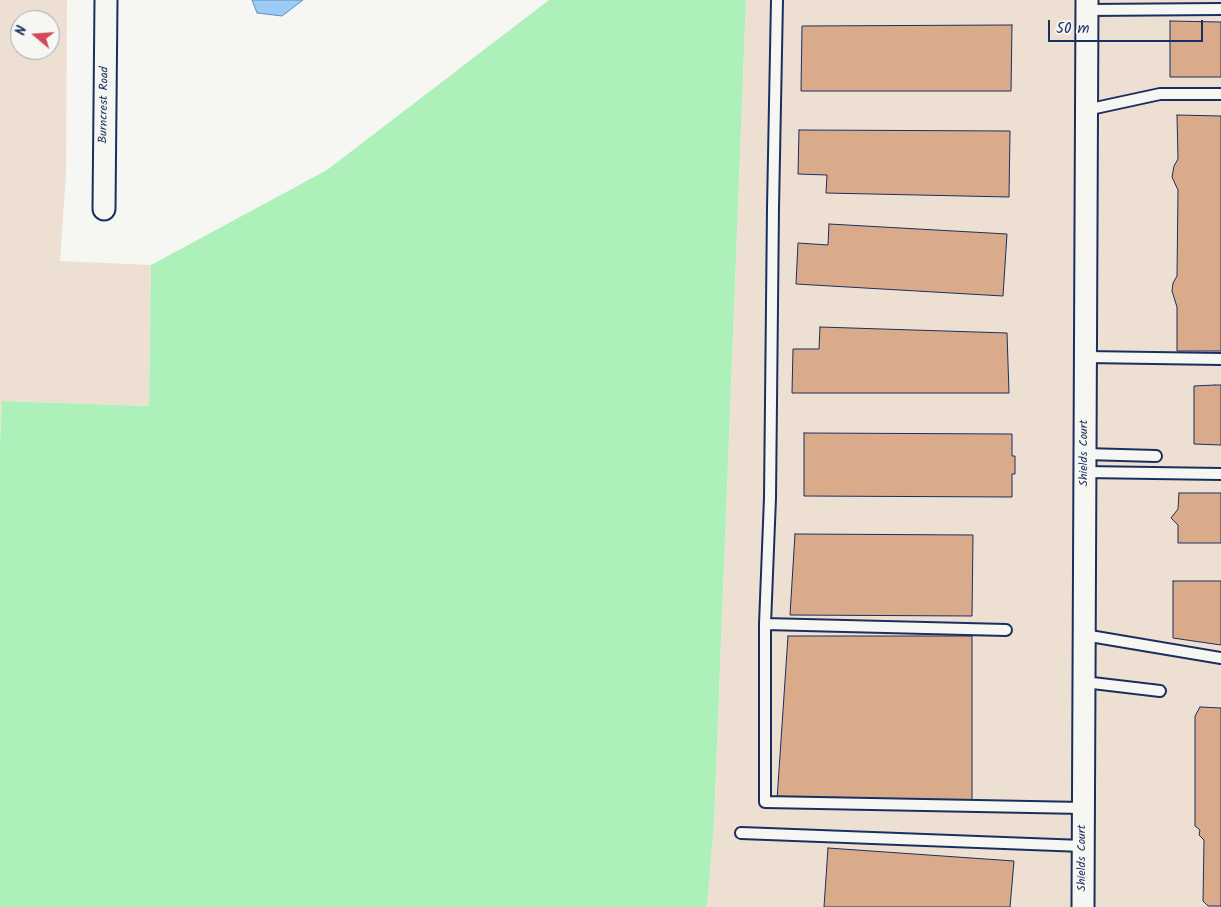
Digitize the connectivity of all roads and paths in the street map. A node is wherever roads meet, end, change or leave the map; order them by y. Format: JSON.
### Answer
{"nodes":[{"id":1,"x":106,"y":0,"type":"edge"},
{"id":2,"x":777,"y":0,"type":"edge"},
{"id":3,"x":1087,"y":5,"type":"edge"},
{"id":4,"x":1221,"y":9,"type":"edge"},
{"id":5,"x":1221,"y":94,"type":"edge"},
{"id":6,"x":1086,"y":110,"type":"junction"},
{"id":7,"x":104,"y":209,"type":"dead end"},
{"id":8,"x":1086,"y":357,"type":"junction"},
{"id":9,"x":1221,"y":359,"type":"edge"},
{"id":10,"x":1156,"y":456,"type":"dead end"},
{"id":11,"x":1085,"y":463,"type":"junction"},
{"id":12,"x":1221,"y":474,"type":"edge"},
{"id":13,"x":766,"y":624,"type":"junction"},
{"id":14,"x":1006,"y":630,"type":"dead end"},
{"id":15,"x":1084,"y":635,"type":"junction"},
{"id":16,"x":1221,"y":658,"type":"edge"},
{"id":17,"x":1084,"y":682,"type":"junction"},
{"id":18,"x":1160,"y":691,"type":"dead end"},
{"id":19,"x":1083,"y":808,"type":"junction"},
{"id":20,"x":741,"y":833,"type":"dead end"},
{"id":21,"x":1083,"y":846,"type":"junction"},
{"id":22,"x":1083,"y":907,"type":"edge"}],
"edges":[{"from":1,"to":7,"type":"street","name":"Burncrest Road"},
{"from":2,"to":13,"type":"lane"},
{"from":3,"to":4,"type":"lane"},
{"from":3,"to":6,"type":"street","name":"Shields Court"},
{"from":5,"to":6,"type":"lane"},
{"from":6,"to":8,"type":"street","name":"Shields Court"},
{"from":8,"to":9,"type":"lane"},
{"from":8,"to":11,"type":"street","name":"Shields Court"},
{"from":10,"to":11,"type":"lane"},
{"from":11,"to":12,"type":"lane"},
{"from":11,"to":15,"type":"street","name":"Shields Court"},
{"from":13,"to":14,"type":"lane"},
{"from":13,"to":19,"type":"lane"},
{"from":15,"to":16,"type":"lane"},
{"from":15,"to":17,"type":"street","name":"Shields Court"},
{"from":17,"to":18,"type":"lane"},
{"from":17,"to":19,"type":"street","name":"Shields Court"},
{"from":19,"to":21,"type":"street","name":"Shields Court"},
{"from":20,"to":21,"type":"lane"},
{"from":21,"to":22,"type":"street","name":"Shields Court"}]}
